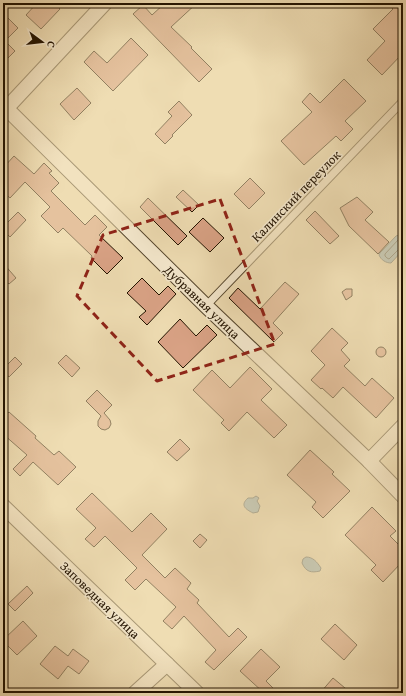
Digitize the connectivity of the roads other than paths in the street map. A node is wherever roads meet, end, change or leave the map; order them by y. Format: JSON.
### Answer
{"nodes":[{"id":1,"x":105,"y":3,"type":"edge"},
{"id":2,"x":403,"y":101,"type":"edge"},
{"id":3,"x":4,"y":108,"type":"edge"},
{"id":4,"x":206,"y":306,"type":"junction"},
{"id":5,"x":403,"y":426,"type":"edge"},
{"id":6,"x":369,"y":462,"type":"junction"},
{"id":7,"x":403,"y":496,"type":"edge"},
{"id":8,"x":3,"y":506,"type":"edge"},
{"id":9,"x":167,"y":664,"type":"junction"},
{"id":10,"x":135,"y":693,"type":"edge"},
{"id":11,"x":197,"y":693,"type":"edge"}],
"edges":[{"from":1,"to":3,"type":"street"},
{"from":2,"to":4,"type":"lane","name":"Калинский переулок"},
{"from":3,"to":4,"type":"street","name":"Дубравная улица"},
{"from":4,"to":6,"type":"street","name":"Дубравная улица"},
{"from":5,"to":6,"type":"street"},
{"from":6,"to":7,"type":"street","name":"Дубравная улица"},
{"from":8,"to":9,"type":"street","name":"Заповедная улица"},
{"from":9,"to":10,"type":"street"},
{"from":9,"to":11,"type":"street","name":"Заповедная улица"}]}
